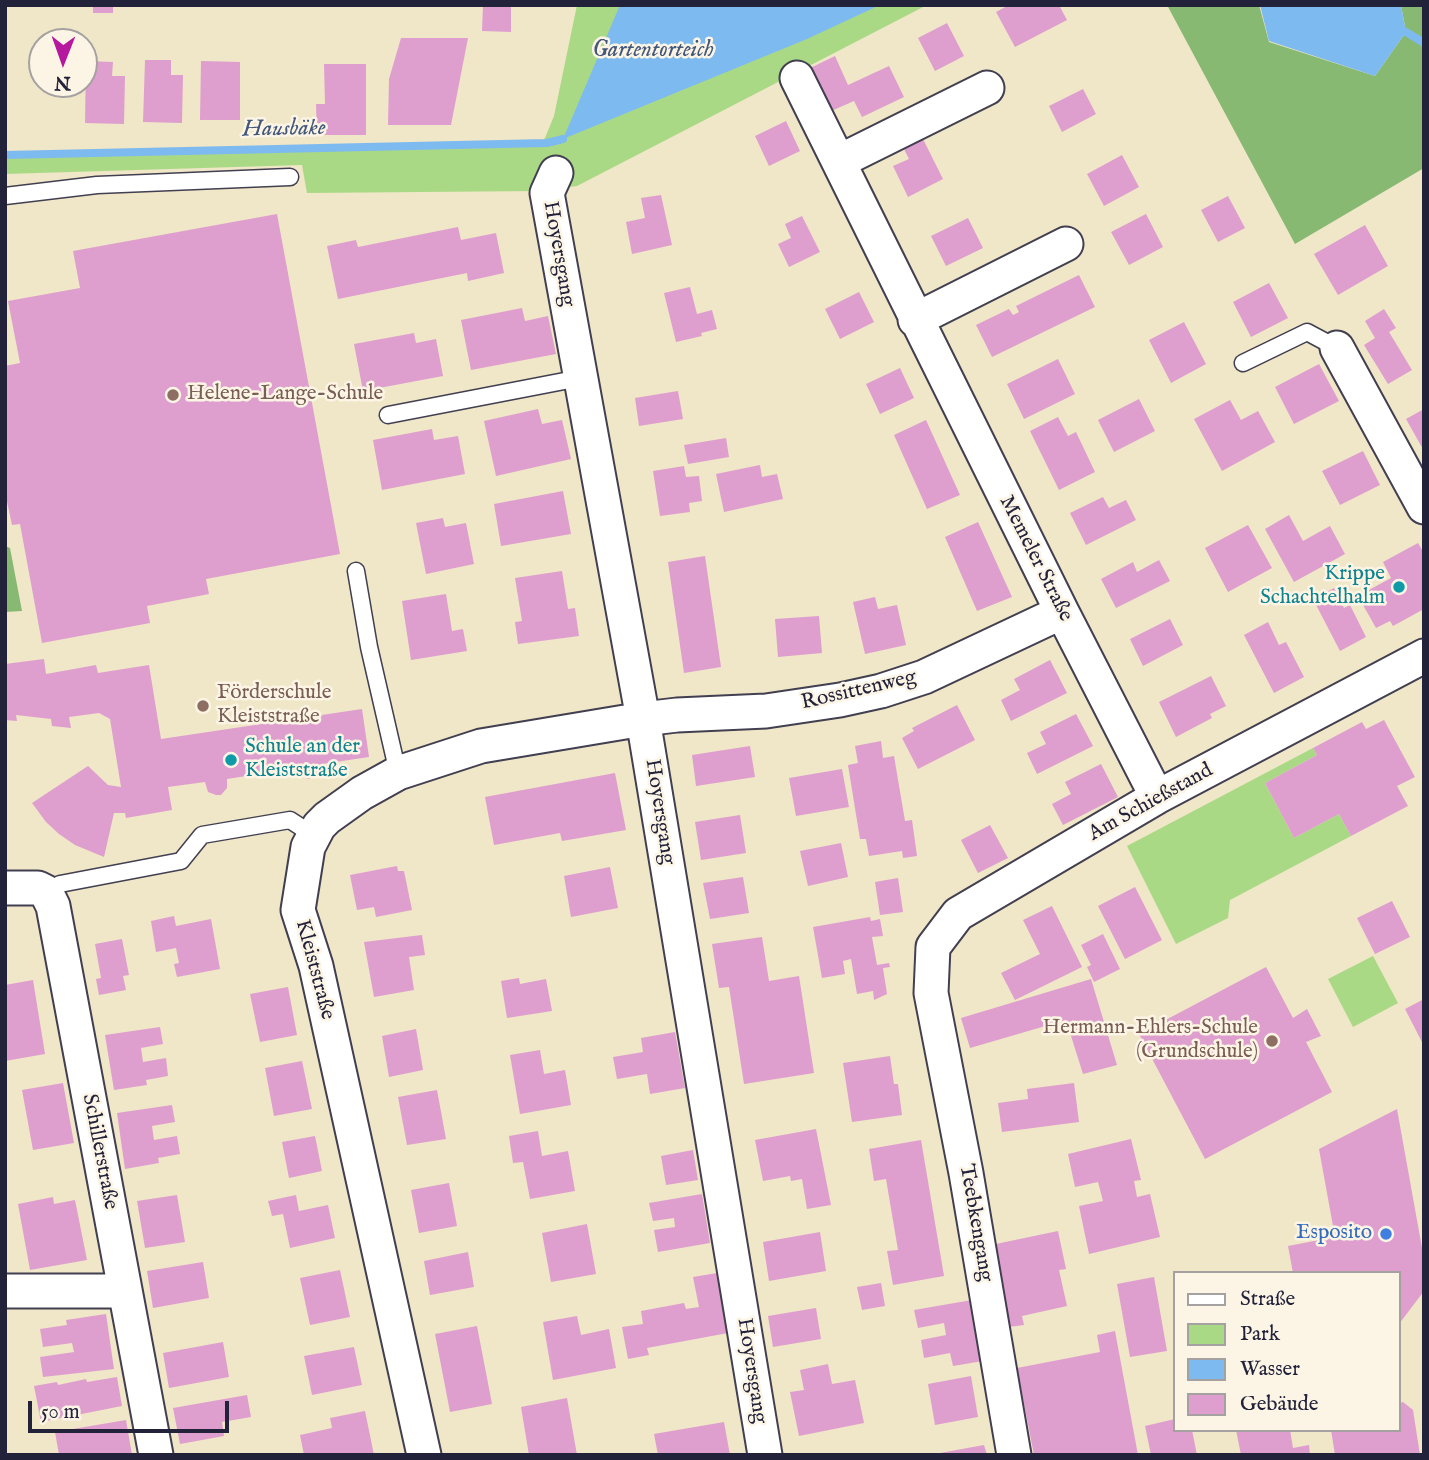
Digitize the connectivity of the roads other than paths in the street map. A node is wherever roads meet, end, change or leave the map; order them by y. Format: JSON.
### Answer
{"nodes":[{"id":1,"x":797,"y":78,"type":"dead end"},
{"id":2,"x":987,"y":88,"type":"dead end"},
{"id":3,"x":840,"y":161,"type":"junction"},
{"id":4,"x":556,"y":173,"type":"dead end"},
{"id":5,"x":289,"y":177,"type":"dead end"},
{"id":6,"x":5,"y":195,"type":"edge"},
{"id":7,"x":1066,"y":244,"type":"dead end"},
{"id":8,"x":915,"y":320,"type":"junction"},
{"id":9,"x":1337,"y":348,"type":"joint"},
{"id":10,"x":1243,"y":363,"type":"dead end"},
{"id":11,"x":580,"y":378,"type":"junction"},
{"id":12,"x":388,"y":415,"type":"dead end"},
{"id":13,"x":1424,"y":507,"type":"edge"},
{"id":14,"x":356,"y":571,"type":"dead end"},
{"id":15,"x":1062,"y":612,"type":"junction"},
{"id":16,"x":1424,"y":656,"type":"edge"},
{"id":17,"x":643,"y":719,"type":"junction"},
{"id":18,"x":398,"y":773,"type":"junction"},
{"id":19,"x":1157,"y":797,"type":"junction"},
{"id":20,"x":313,"y":835,"type":"junction"},
{"id":21,"x":5,"y":888,"type":"edge"},
{"id":22,"x":46,"y":892,"type":"junction"},
{"id":23,"x":931,"y":993,"type":"joint"},
{"id":24,"x":5,"y":1291,"type":"edge"},
{"id":25,"x":125,"y":1291,"type":"junction"},
{"id":26,"x":156,"y":1455,"type":"edge"},
{"id":27,"x":424,"y":1455,"type":"edge"},
{"id":28,"x":765,"y":1455,"type":"edge"},
{"id":29,"x":1014,"y":1455,"type":"edge"}],
"edges":[{"from":1,"to":3,"type":"street","name":"Memeler Straße"},
{"from":2,"to":3,"type":"street"},
{"from":3,"to":8,"type":"street","name":"Memeler Straße"},
{"from":4,"to":11,"type":"street","name":"Hoyersgang"},
{"from":5,"to":6,"type":"lane"},
{"from":7,"to":8,"type":"street"},
{"from":8,"to":15,"type":"street","name":"Memeler Straße"},
{"from":9,"to":10,"type":"lane"},
{"from":9,"to":13,"type":"street"},
{"from":11,"to":12,"type":"lane"},
{"from":11,"to":17,"type":"street","name":"Hoyersgang"},
{"from":14,"to":18,"type":"lane"},
{"from":15,"to":17,"type":"street","name":"Rossittenweg"},
{"from":15,"to":19,"type":"street","name":"Memeler Straße"},
{"from":16,"to":19,"type":"street","name":"Am Schießstand"},
{"from":17,"to":18,"type":"street"},
{"from":17,"to":28,"type":"street","name":"Hoyersgang"},
{"from":18,"to":20,"type":"street"},
{"from":19,"to":23,"type":"street","name":"Am Schießstand"},
{"from":20,"to":22,"type":"lane"},
{"from":20,"to":27,"type":"street","name":"Kleiststraße"},
{"from":21,"to":22,"type":"street"},
{"from":22,"to":25,"type":"street","name":"Schillerstraße"},
{"from":23,"to":29,"type":"street","name":"Teebkengang"},
{"from":24,"to":25,"type":"street"},
{"from":25,"to":26,"type":"street","name":"Schillerstraße"}]}
